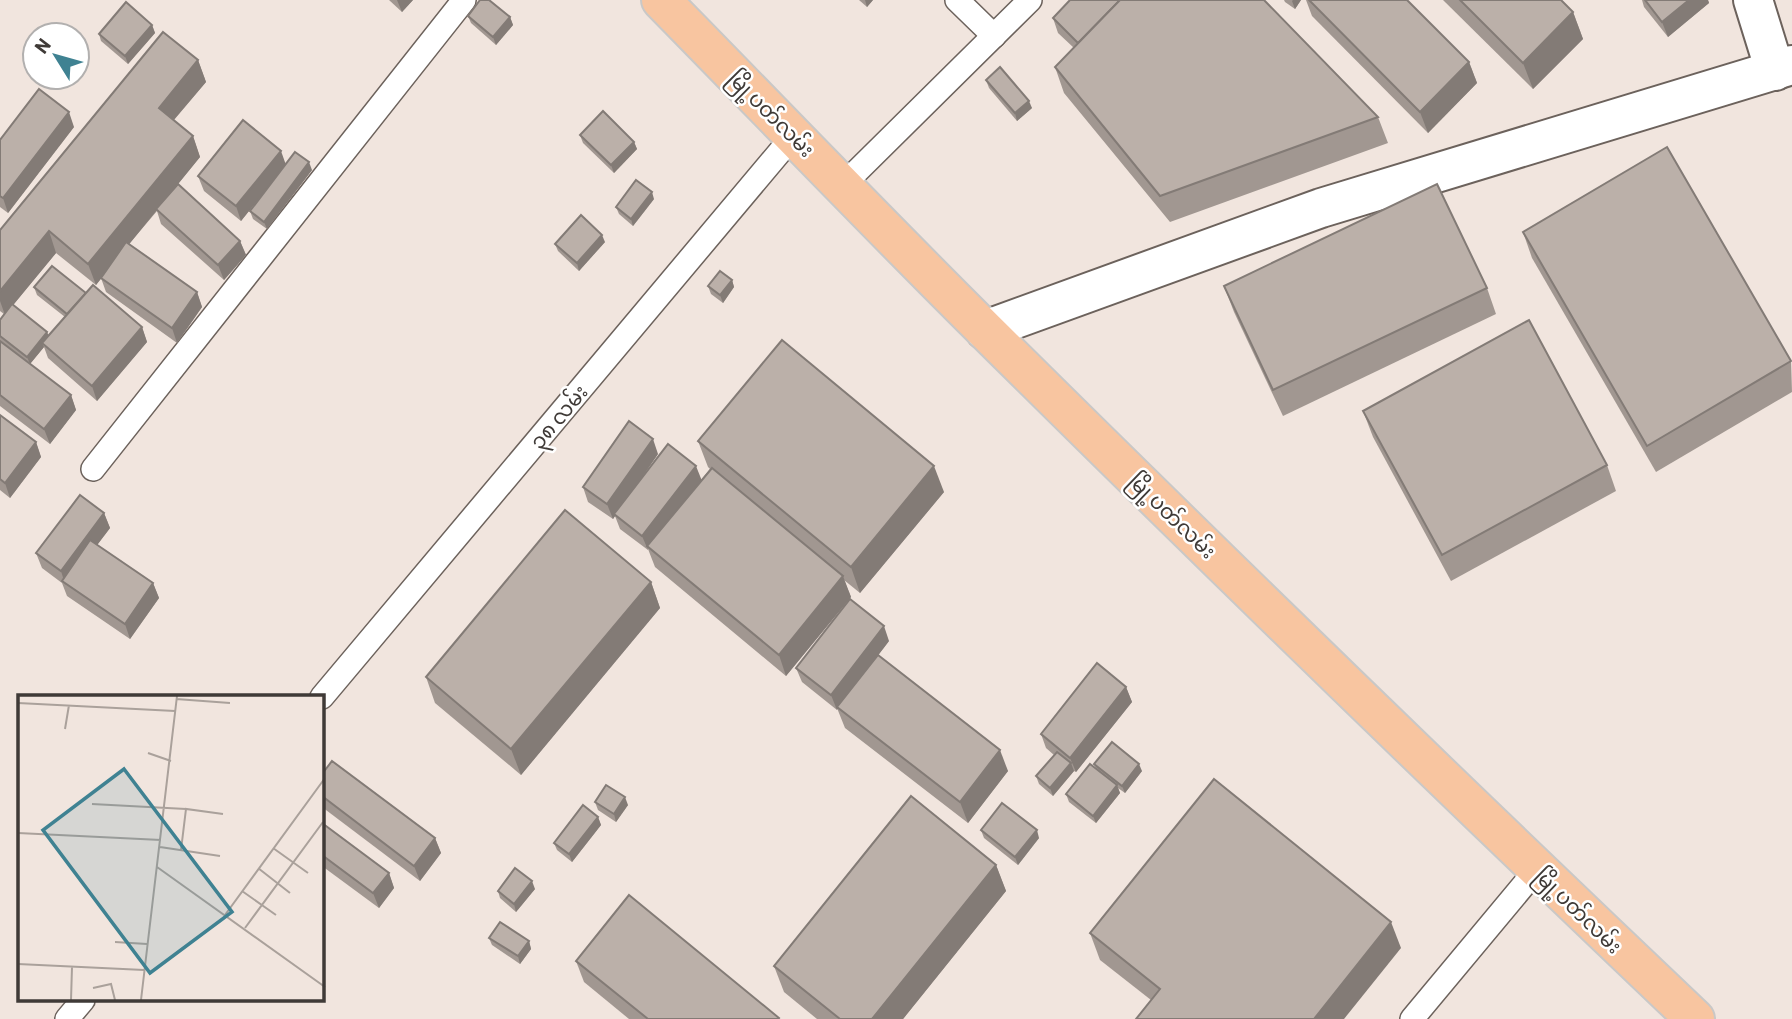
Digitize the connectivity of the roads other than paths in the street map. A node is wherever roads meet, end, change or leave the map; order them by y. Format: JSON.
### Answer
{"nodes":[{"id":1,"x":464,"y":0,"type":"edge"},
{"id":2,"x":661,"y":0,"type":"edge"},
{"id":3,"x":957,"y":0,"type":"edge"},
{"id":4,"x":1030,"y":0,"type":"edge"},
{"id":5,"x":1754,"y":0,"type":"edge"},
{"id":6,"x":994,"y":36,"type":"junction"},
{"id":7,"x":1784,"y":68,"type":"edge"},
{"id":8,"x":794,"y":135,"type":"junction"},
{"id":9,"x":843,"y":185,"type":"junction"},
{"id":10,"x":985,"y":330,"type":"junction"},
{"id":11,"x":93,"y":469,"type":"dead end"},
{"id":12,"x":324,"y":695,"type":"edge"},
{"id":13,"x":1536,"y":869,"type":"junction"},
{"id":14,"x":81,"y":1002,"type":"edge"},
{"id":15,"x":67,"y":1019,"type":"edge"},
{"id":16,"x":1412,"y":1019,"type":"edge"},
{"id":17,"x":1695,"y":1019,"type":"edge"}],
"edges":[{"from":1,"to":11,"type":"lane"},
{"from":2,"to":8,"type":"main road","name":"မြို့ပတ်လမ်း"},
{"from":3,"to":6,"type":"lane"},
{"from":4,"to":6,"type":"lane"},
{"from":5,"to":7,"type":"street"},
{"from":6,"to":9,"type":"lane"},
{"from":7,"to":10,"type":"street"},
{"from":8,"to":9,"type":"main road","name":"မြို့ပတ်လမ်း"},
{"from":8,"to":12,"type":"lane","name":"၃၈ လမ်း"},
{"from":9,"to":10,"type":"main road","name":"မြို့ပတ်လမ်း"},
{"from":10,"to":13,"type":"main road","name":"မြို့ပတ်လမ်း"},
{"from":13,"to":16,"type":"lane"},
{"from":13,"to":17,"type":"main road","name":"မြို့ပတ်လမ်း"},
{"from":14,"to":15,"type":"lane"}]}
